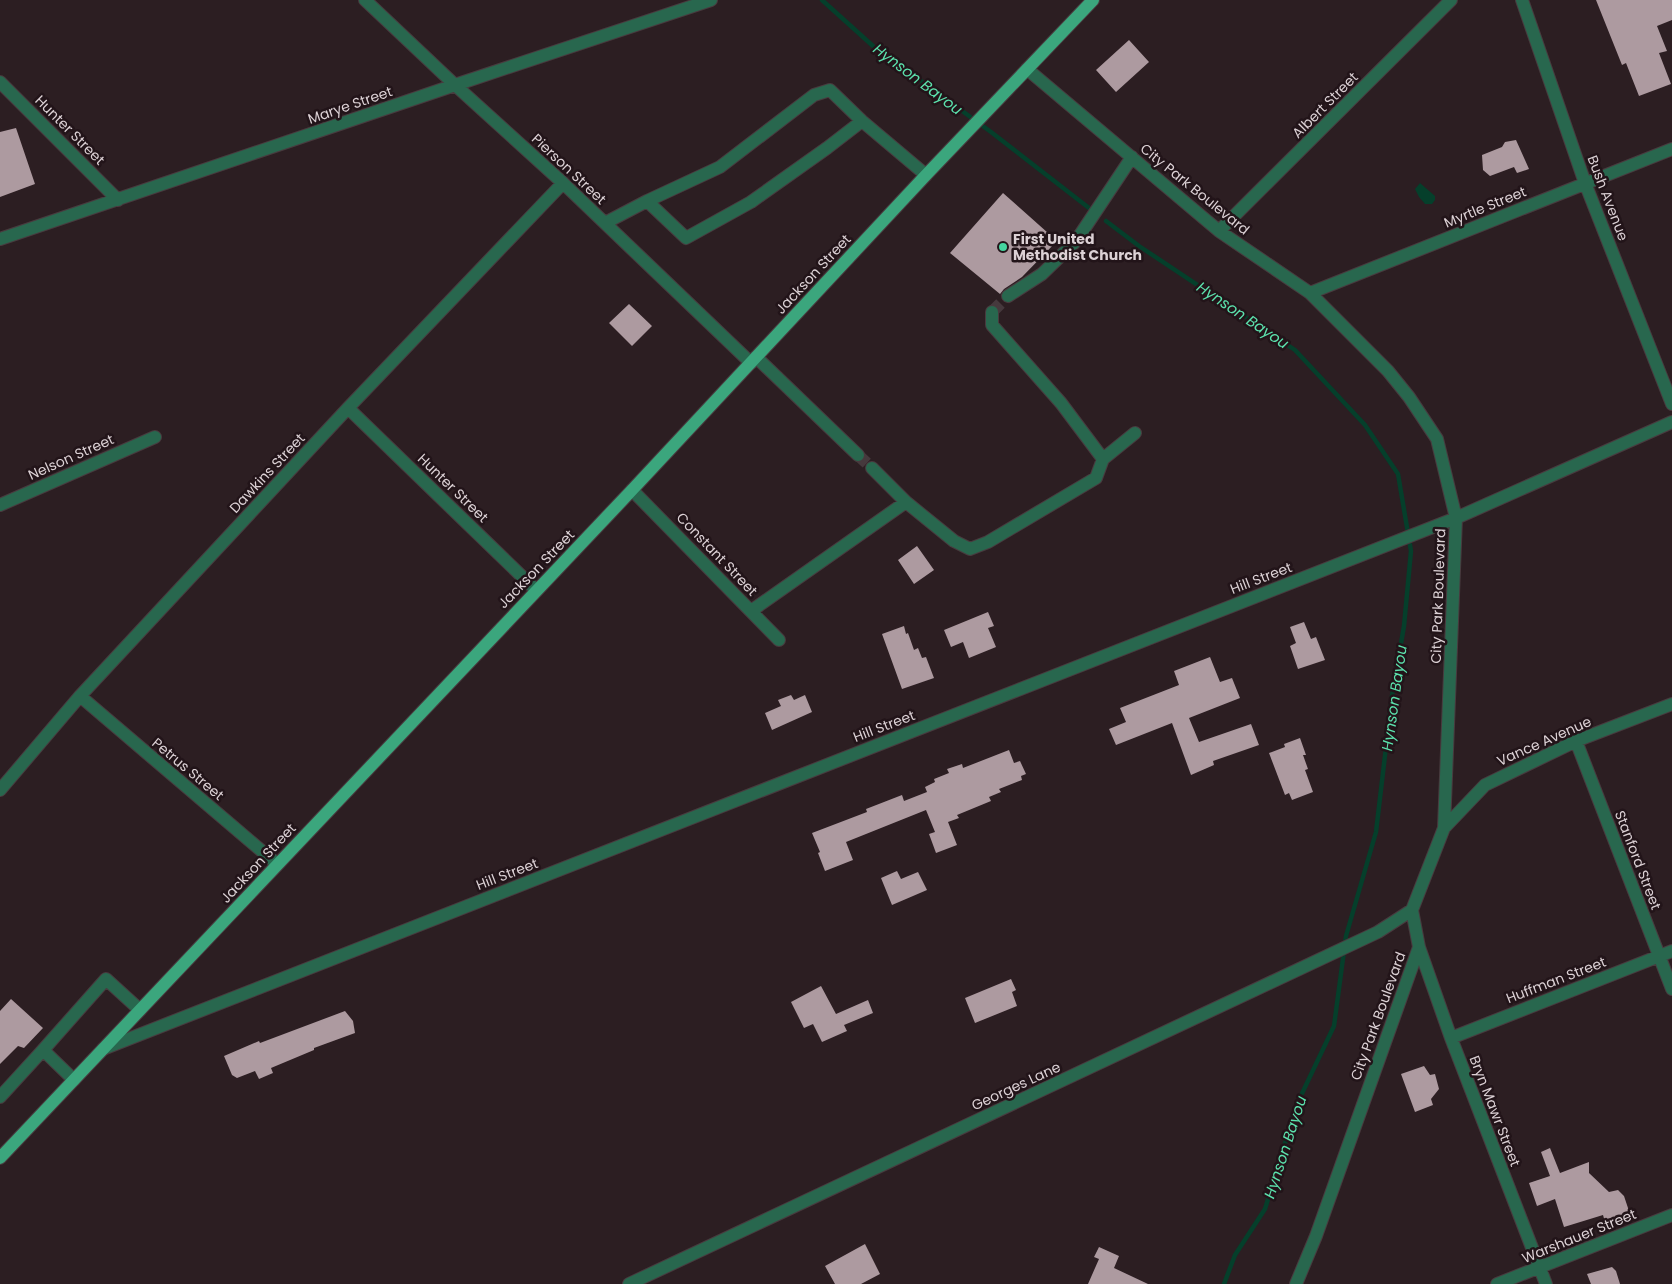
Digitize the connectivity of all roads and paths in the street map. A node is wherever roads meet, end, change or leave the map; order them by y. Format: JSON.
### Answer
{"nodes":[{"id":1,"x":366,"y":0,"type":"edge"},
{"id":2,"x":711,"y":0,"type":"edge"},
{"id":3,"x":1093,"y":0,"type":"edge"},
{"id":4,"x":1451,"y":0,"type":"edge"},
{"id":5,"x":1522,"y":0,"type":"edge"},
{"id":6,"x":1027,"y":69,"type":"junction"},
{"id":7,"x":0,"y":82,"type":"edge"},
{"id":8,"x":455,"y":85,"type":"junction"},
{"id":9,"x":862,"y":120,"type":"junction"},
{"id":10,"x":1672,"y":149,"type":"edge"},
{"id":11,"x":1132,"y":157,"type":"junction"},
{"id":12,"x":926,"y":175,"type":"junction"},
{"id":13,"x":563,"y":183,"type":"junction"},
{"id":14,"x":1585,"y":183,"type":"junction"},
{"id":15,"x":118,"y":200,"type":"junction"},
{"id":16,"x":647,"y":201,"type":"junction"},
{"id":17,"x":605,"y":224,"type":"junction"},
{"id":18,"x":1219,"y":231,"type":"junction"},
{"id":19,"x":0,"y":239,"type":"edge"},
{"id":20,"x":1310,"y":294,"type":"junction"},
{"id":21,"x":1008,"y":296,"type":"tunnel mouth"},
{"id":22,"x":992,"y":312,"type":"dead end"},
{"id":23,"x":753,"y":360,"type":"junction"},
{"id":24,"x":1672,"y":404,"type":"edge"},
{"id":25,"x":348,"y":408,"type":"junction"},
{"id":26,"x":1672,"y":422,"type":"edge"},
{"id":27,"x":1135,"y":433,"type":"dead end"},
{"id":28,"x":155,"y":437,"type":"dead end"},
{"id":29,"x":858,"y":454,"type":"tunnel mouth"},
{"id":30,"x":1103,"y":459,"type":"junction"},
{"id":31,"x":872,"y":468,"type":"tunnel mouth"},
{"id":32,"x":632,"y":490,"type":"junction"},
{"id":33,"x":906,"y":502,"type":"junction"},
{"id":34,"x":0,"y":505,"type":"edge"},
{"id":35,"x":1456,"y":518,"type":"junction"},
{"id":36,"x":536,"y":590,"type":"junction"},
{"id":37,"x":751,"y":611,"type":"junction"},
{"id":38,"x":779,"y":640,"type":"dead end"},
{"id":39,"x":80,"y":696,"type":"junction"},
{"id":40,"x":1672,"y":704,"type":"edge"},
{"id":41,"x":1576,"y":742,"type":"junction"},
{"id":42,"x":0,"y":790,"type":"edge"},
{"id":43,"x":1444,"y":828,"type":"junction"},
{"id":44,"x":277,"y":864,"type":"junction"},
{"id":45,"x":1412,"y":910,"type":"junction"},
{"id":46,"x":1419,"y":947,"type":"junction"},
{"id":47,"x":1672,"y":951,"type":"edge"},
{"id":48,"x":1659,"y":956,"type":"junction"},
{"id":49,"x":1672,"y":989,"type":"edge"},
{"id":50,"x":140,"y":1010,"type":"junction"},
{"id":51,"x":1451,"y":1038,"type":"junction"},
{"id":52,"x":103,"y":1049,"type":"junction"},
{"id":53,"x":43,"y":1050,"type":"junction"},
{"id":54,"x":74,"y":1080,"type":"junction"},
{"id":55,"x":0,"y":1097,"type":"edge"},
{"id":56,"x":0,"y":1158,"type":"edge"},
{"id":57,"x":1672,"y":1215,"type":"edge"},
{"id":58,"x":1540,"y":1267,"type":"junction"},
{"id":59,"x":629,"y":1284,"type":"edge"},
{"id":60,"x":1296,"y":1284,"type":"edge"},
{"id":61,"x":1497,"y":1284,"type":"edge"},
{"id":62,"x":1546,"y":1284,"type":"edge"}],
"edges":[{"from":1,"to":8,"type":"street","name":"Pierson Street"},
{"from":2,"to":8,"type":"street","name":"Marye Street"},
{"from":3,"to":6,"type":"main road","name":"Jackson Street"},
{"from":4,"to":18,"type":"street","name":"Albert Street"},
{"from":5,"to":14,"type":"street","name":"Bush Avenue"},
{"from":6,"to":11,"type":"street","name":"City Park Boulevard"},
{"from":6,"to":12,"type":"main road","name":"Jackson Street"},
{"from":7,"to":15,"type":"street","name":"Hunter Street"},
{"from":8,"to":13,"type":"street","name":"Pierson Street"},
{"from":8,"to":15,"type":"street","name":"Marye Street"},
{"from":9,"to":12,"type":"street"},
{"from":9,"to":16,"type":"street"},
{"from":9,"to":16,"type":"street"},
{"from":10,"to":14,"type":"street","name":"Myrtle Street"},
{"from":11,"to":18,"type":"street","name":"City Park Boulevard"},
{"from":11,"to":21,"type":"street"},
{"from":12,"to":23,"type":"main road","name":"Jackson Street"},
{"from":13,"to":17,"type":"street","name":"Pierson Street"},
{"from":13,"to":25,"type":"street","name":"Dawkins Street"},
{"from":14,"to":20,"type":"street","name":"Myrtle Street"},
{"from":14,"to":24,"type":"street","name":"Bush Avenue"},
{"from":15,"to":19,"type":"street","name":"Marye Street"},
{"from":16,"to":17,"type":"street"},
{"from":17,"to":23,"type":"street","name":"Pierson Street"},
{"from":18,"to":20,"type":"street","name":"City Park Boulevard"},
{"from":20,"to":35,"type":"street","name":"City Park Boulevard"},
{"from":22,"to":30,"type":"street"},
{"from":23,"to":29,"type":"street","name":"Pierson Street"},
{"from":23,"to":32,"type":"main road","name":"Jackson Street"},
{"from":25,"to":36,"type":"street","name":"Hunter Street"},
{"from":25,"to":39,"type":"street","name":"Dawkins Street"},
{"from":26,"to":35,"type":"street","name":"Hill Street"},
{"from":27,"to":30,"type":"street"},
{"from":28,"to":34,"type":"street","name":"Nelson Street"},
{"from":30,"to":33,"type":"street"},
{"from":31,"to":33,"type":"street"},
{"from":32,"to":36,"type":"main road","name":"Jackson Street"},
{"from":32,"to":37,"type":"street","name":"Constant Street"},
{"from":33,"to":37,"type":"street"},
{"from":35,"to":43,"type":"street","name":"City Park Boulevard"},
{"from":35,"to":52,"type":"street","name":"Hill Street"},
{"from":36,"to":44,"type":"main road","name":"Jackson Street"},
{"from":37,"to":38,"type":"street","name":"Constant Street"},
{"from":39,"to":42,"type":"street","name":"Dawkins Street"},
{"from":39,"to":44,"type":"street","name":"Petrus Street"},
{"from":40,"to":41,"type":"street","name":"Vance Avenue"},
{"from":41,"to":43,"type":"street","name":"Vance Avenue"},
{"from":41,"to":48,"type":"street","name":"Stanford Street"},
{"from":43,"to":45,"type":"street","name":"City Park Boulevard"},
{"from":44,"to":50,"type":"main road","name":"Jackson Street"},
{"from":45,"to":46,"type":"street","name":"City Park Boulevard"},
{"from":45,"to":59,"type":"street","name":"Georges Lane"},
{"from":46,"to":51,"type":"street","name":"Bryn Mawr Street"},
{"from":46,"to":60,"type":"street","name":"City Park Boulevard"},
{"from":47,"to":48,"type":"street","name":"Huffman Street"},
{"from":48,"to":49,"type":"street","name":"Stanford Street"},
{"from":48,"to":51,"type":"street","name":"Huffman Street"},
{"from":50,"to":52,"type":"main road","name":"Jackson Street"},
{"from":50,"to":53,"type":"street"},
{"from":51,"to":58,"type":"street","name":"Bryn Mawr Street"},
{"from":52,"to":54,"type":"main road","name":"Jackson Street"},
{"from":53,"to":54,"type":"street"},
{"from":53,"to":55,"type":"street"},
{"from":54,"to":56,"type":"main road","name":"Jackson Street"},
{"from":57,"to":58,"type":"street","name":"Warshauer Street"},
{"from":58,"to":61,"type":"street","name":"Warshauer Street"},
{"from":58,"to":62,"type":"street","name":"Bryn Mawr Street"}]}
